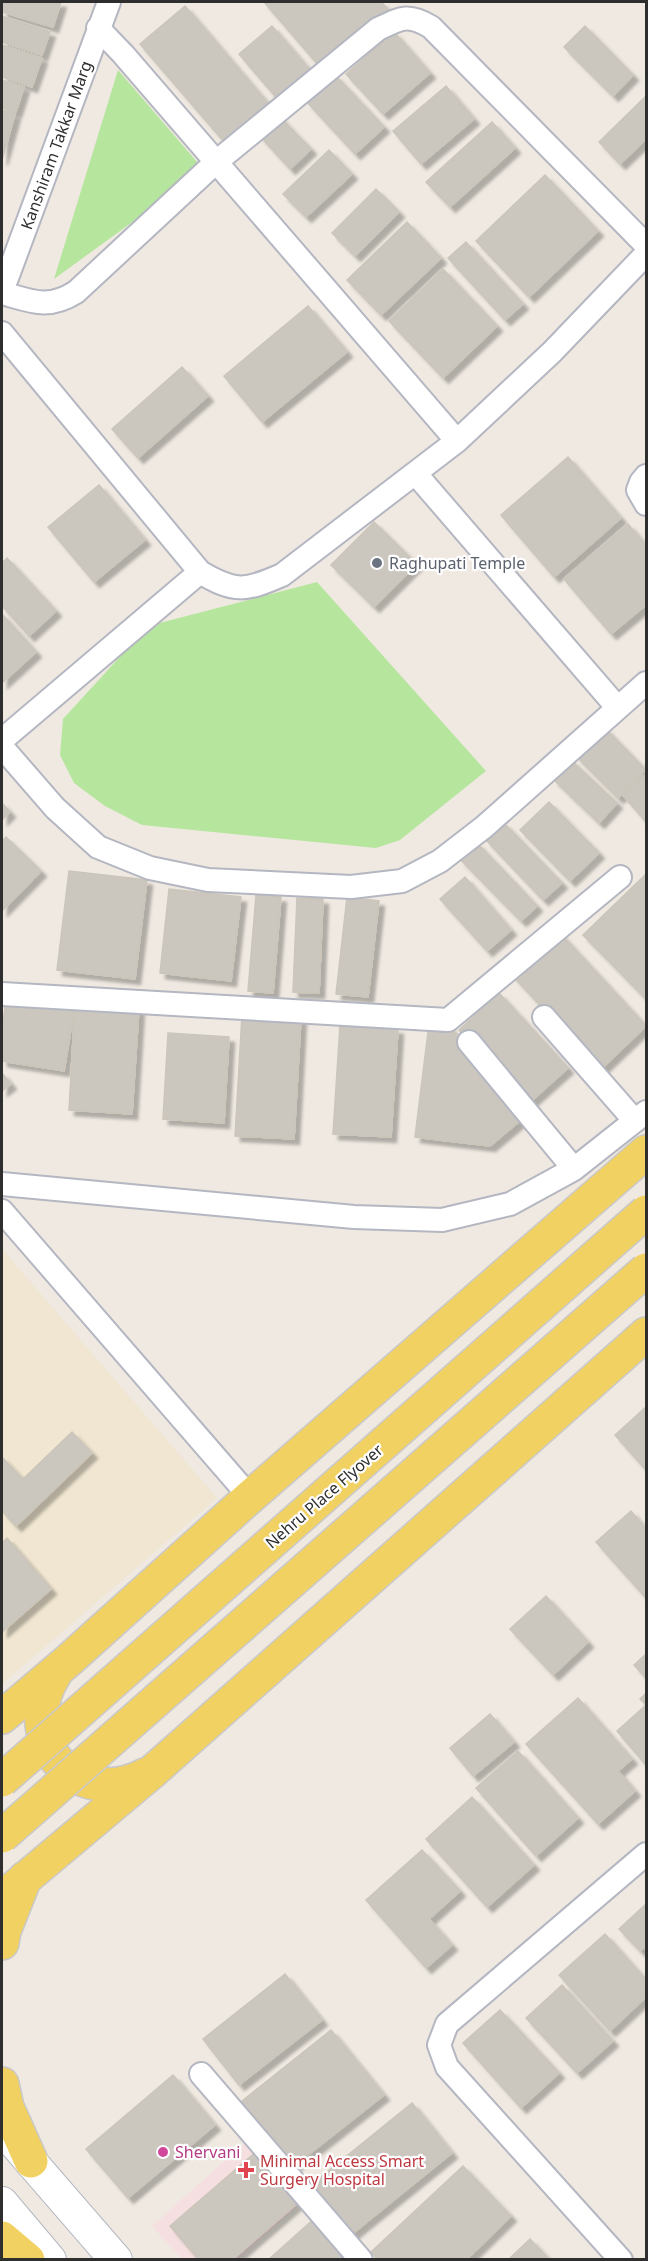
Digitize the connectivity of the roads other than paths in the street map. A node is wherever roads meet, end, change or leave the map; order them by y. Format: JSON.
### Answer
{"nodes":[{"id":1,"x":109,"y":2,"type":"edge"},
{"id":2,"x":393,"y":10,"type":"edge"},
{"id":3,"x":98,"y":28,"type":"junction"},
{"id":4,"x":215,"y":163,"type":"junction"},
{"id":5,"x":646,"y":245,"type":"edge"},
{"id":6,"x":646,"y":254,"type":"edge"},
{"id":7,"x":2,"y":288,"type":"edge"},
{"id":8,"x":2,"y":293,"type":"edge"},
{"id":9,"x":2,"y":333,"type":"edge"},
{"id":10,"x":457,"y":441,"type":"junction"},
{"id":11,"x":415,"y":473,"type":"junction"},
{"id":12,"x":646,"y":476,"type":"edge"},
{"id":13,"x":646,"y":504,"type":"edge"},
{"id":14,"x":200,"y":572,"type":"junction"},
{"id":15,"x":646,"y":683,"type":"edge"},
{"id":16,"x":617,"y":708,"type":"junction"},
{"id":17,"x":2,"y":740,"type":"edge"},
{"id":18,"x":2,"y":747,"type":"edge"},
{"id":19,"x":620,"y":876,"type":"dead end"},
{"id":20,"x":2,"y":994,"type":"edge"},
{"id":21,"x":544,"y":1017,"type":"dead end"},
{"id":22,"x":469,"y":1042,"type":"dead end"},
{"id":23,"x":641,"y":1117,"type":"edge"},
{"id":24,"x":646,"y":1152,"type":"edge"},
{"id":25,"x":574,"y":1169,"type":"junction"},
{"id":26,"x":2,"y":1184,"type":"edge"},
{"id":27,"x":2,"y":1210,"type":"edge"},
{"id":28,"x":646,"y":1212,"type":"edge"},
{"id":29,"x":646,"y":1270,"type":"edge"},
{"id":30,"x":646,"y":1334,"type":"edge"},
{"id":31,"x":250,"y":1497,"type":"junction"},
{"id":32,"x":69,"y":1660,"type":"junction"},
{"id":33,"x":2,"y":1717,"type":"edge"},
{"id":34,"x":152,"y":1772,"type":"junction"},
{"id":35,"x":2,"y":1780,"type":"edge"},
{"id":36,"x":2,"y":1836,"type":"edge"},
{"id":37,"x":646,"y":1854,"type":"edge"},
{"id":38,"x":26,"y":1876,"type":"junction"},
{"id":39,"x":2,"y":1898,"type":"edge"},
{"id":40,"x":2,"y":1943,"type":"edge"},
{"id":41,"x":201,"y":2074,"type":"dead end"},
{"id":42,"x":2,"y":2084,"type":"edge"},
{"id":43,"x":2,"y":2128,"type":"edge"},
{"id":44,"x":31,"y":2161,"type":"junction"},
{"id":45,"x":2,"y":2204,"type":"edge"},
{"id":46,"x":2,"y":2238,"type":"edge"},
{"id":47,"x":28,"y":2259,"type":"edge"},
{"id":48,"x":50,"y":2259,"type":"edge"},
{"id":49,"x":116,"y":2259,"type":"edge"},
{"id":50,"x":361,"y":2259,"type":"edge"},
{"id":51,"x":621,"y":2259,"type":"edge"}],
"edges":[{"from":1,"to":3,"type":"street","name":"Kanshiram Takkar Marg"},
{"from":2,"to":4,"type":"street"},
{"from":2,"to":5,"type":"street"},
{"from":3,"to":4,"type":"street"},
{"from":3,"to":7,"type":"street","name":"Kanshiram Takkar Marg"},
{"from":4,"to":8,"type":"street"},
{"from":4,"to":10,"type":"street"},
{"from":6,"to":10,"type":"street"},
{"from":9,"to":14,"type":"street"},
{"from":10,"to":11,"type":"street"},
{"from":11,"to":14,"type":"street"},
{"from":11,"to":16,"type":"street"},
{"from":12,"to":13,"type":"street"},
{"from":14,"to":17,"type":"street"},
{"from":15,"to":16,"type":"street"},
{"from":16,"to":18,"type":"street"},
{"from":19,"to":20,"type":"street"},
{"from":21,"to":23,"type":"street"},
{"from":22,"to":25,"type":"street"},
{"from":23,"to":25,"type":"street"},
{"from":24,"to":31,"type":"main road"},
{"from":25,"to":26,"type":"street"},
{"from":27,"to":31,"type":"street"},
{"from":28,"to":35,"type":"main road","name":"Nehru Place Flyover","bridge":true},
{"from":29,"to":36,"type":"main road","bridge":true},
{"from":30,"to":34,"type":"main road"},
{"from":31,"to":32,"type":"main road"},
{"from":32,"to":33,"type":"main road"},
{"from":32,"to":34,"type":"main road"},
{"from":34,"to":38,"type":"main road"},
{"from":37,"to":51,"type":"street"},
{"from":38,"to":39,"type":"main road"},
{"from":38,"to":40,"type":"main road"},
{"from":41,"to":50,"type":"street"},
{"from":42,"to":44,"type":"main road"},
{"from":43,"to":44,"type":"main road"},
{"from":44,"to":49,"type":"main road"},
{"from":45,"to":48,"type":"main road"},
{"from":46,"to":47,"type":"main road"}]}
